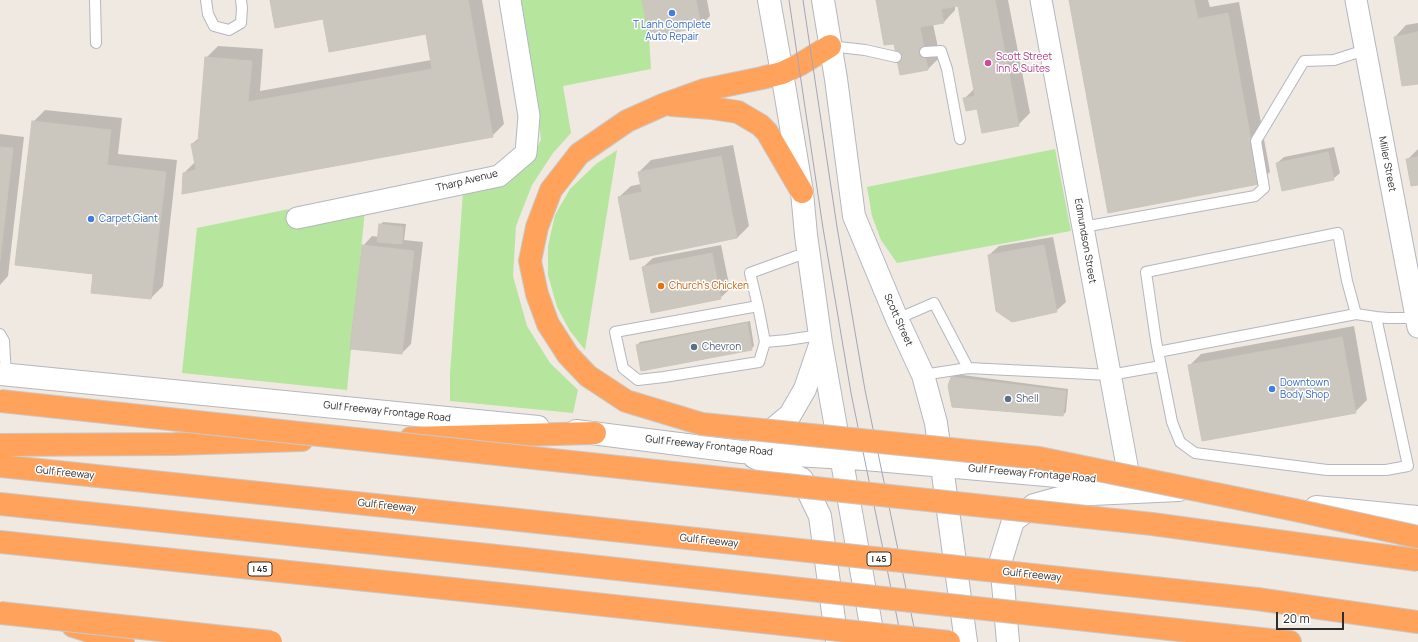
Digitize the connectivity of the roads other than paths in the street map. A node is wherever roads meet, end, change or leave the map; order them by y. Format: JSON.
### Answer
{"nodes":[{"id":1,"x":95,"y":0,"type":"edge"},
{"id":2,"x":206,"y":0,"type":"edge"},
{"id":3,"x":241,"y":0,"type":"edge"},
{"id":4,"x":510,"y":0,"type":"edge"},
{"id":5,"x":769,"y":0,"type":"edge"},
{"id":6,"x":823,"y":0,"type":"edge"},
{"id":7,"x":1041,"y":0,"type":"edge"},
{"id":8,"x":1356,"y":0,"type":"edge"},
{"id":9,"x":96,"y":43,"type":"dead end"},
{"id":10,"x":830,"y":46,"type":"junction"},
{"id":11,"x":1365,"y":50,"type":"junction"},
{"id":12,"x":925,"y":52,"type":"dead end"},
{"id":13,"x":896,"y":57,"type":"dead end"},
{"id":14,"x":782,"y":73,"type":"junction"},
{"id":15,"x":665,"y":104,"type":"junction"},
{"id":16,"x":960,"y":139,"type":"dead end"},
{"id":17,"x":802,"y":192,"type":"junction"},
{"id":18,"x":297,"y":218,"type":"dead end"},
{"id":19,"x":1083,"y":228,"type":"junction"},
{"id":20,"x":808,"y":252,"type":"junction"},
{"id":21,"x":758,"y":306,"type":"junction"},
{"id":22,"x":1356,"y":314,"type":"junction"},
{"id":23,"x":1376,"y":317,"type":"junction"},
{"id":24,"x":897,"y":319,"type":"junction"},
{"id":25,"x":1417,"y":323,"type":"edge"},
{"id":26,"x":0,"y":334,"type":"edge"},
{"id":27,"x":821,"y":339,"type":"junction"},
{"id":28,"x":765,"y":342,"type":"junction"},
{"id":29,"x":1158,"y":352,"type":"junction"},
{"id":30,"x":1160,"y":366,"type":"junction"},
{"id":31,"x":968,"y":368,"type":"junction"},
{"id":32,"x":3,"y":374,"type":"edge"},
{"id":33,"x":923,"y":375,"type":"junction"},
{"id":34,"x":1110,"y":375,"type":"junction"},
{"id":35,"x":0,"y":401,"type":"edge"},
{"id":36,"x":595,"y":433,"type":"junction"},
{"id":37,"x":0,"y":445,"type":"edge"},
{"id":38,"x":742,"y":452,"type":"junction"},
{"id":39,"x":842,"y":459,"type":"junction"},
{"id":40,"x":0,"y":466,"type":"edge"},
{"id":41,"x":942,"y":467,"type":"junction"},
{"id":42,"x":1130,"y":482,"type":"junction"},
{"id":43,"x":1190,"y":490,"type":"junction"},
{"id":44,"x":0,"y":504,"type":"edge"},
{"id":45,"x":1418,"y":517,"type":"edge"},
{"id":46,"x":1418,"y":537,"type":"edge"},
{"id":47,"x":0,"y":542,"type":"edge"},
{"id":48,"x":1418,"y":560,"type":"edge"},
{"id":49,"x":0,"y":602,"type":"edge"},
{"id":50,"x":0,"y":613,"type":"edge"},
{"id":51,"x":1418,"y":622,"type":"edge"},
{"id":52,"x":123,"y":642,"type":"edge"},
{"id":53,"x":271,"y":642,"type":"edge"},
{"id":54,"x":837,"y":642,"type":"edge"},
{"id":55,"x":874,"y":642,"type":"edge"},
{"id":56,"x":949,"y":642,"type":"edge"},
{"id":57,"x":966,"y":642,"type":"edge"},
{"id":58,"x":1008,"y":642,"type":"edge"},
{"id":59,"x":1290,"y":642,"type":"edge"}],
"edges":[{"from":1,"to":9,"type":"lane"},
{"from":2,"to":3,"type":"lane"},
{"from":4,"to":18,"type":"street","name":"Tharp Avenue"},
{"from":5,"to":14,"type":"main road"},
{"from":6,"to":10,"type":"main road","name":"Scott Street"},
{"from":7,"to":19,"type":"street","name":"Edmundson Street"},
{"from":8,"to":11,"type":"street","name":"Miller Street"},
{"from":10,"to":13,"type":"lane"},
{"from":10,"to":14,"type":"highway"},
{"from":10,"to":24,"type":"main road","name":"Scott Street"},
{"from":11,"to":19,"type":"lane"},
{"from":11,"to":25,"type":"street","name":"Miller Street"},
{"from":12,"to":16,"type":"lane"},
{"from":14,"to":15,"type":"highway"},
{"from":14,"to":17,"type":"main road"},
{"from":15,"to":17,"type":"highway"},
{"from":15,"to":46,"type":"highway","bridge":true},
{"from":17,"to":20,"type":"main road"},
{"from":19,"to":34,"type":"street","name":"Edmundson Street"},
{"from":20,"to":21,"type":"lane"},
{"from":20,"to":27,"type":"main road"},
{"from":21,"to":28,"type":"lane"},
{"from":21,"to":28,"type":"lane"},
{"from":22,"to":23,"type":"lane"},
{"from":22,"to":29,"type":"lane"},
{"from":22,"to":29,"type":"lane"},
{"from":23,"to":25,"type":"lane"},
{"from":23,"to":30,"type":"lane"},
{"from":24,"to":31,"type":"lane"},
{"from":24,"to":33,"type":"main road","name":"Scott Street"},
{"from":26,"to":32,"type":"lane"},
{"from":27,"to":28,"type":"lane"},
{"from":27,"to":38,"type":"main road"},
{"from":27,"to":39,"type":"main road"},
{"from":29,"to":30,"type":"lane"},
{"from":30,"to":34,"type":"lane"},
{"from":31,"to":33,"type":"lane"},
{"from":31,"to":34,"type":"lane"},
{"from":32,"to":36,"type":"main road","name":"Gulf Freeway Frontage Road"},
{"from":33,"to":41,"type":"main road","name":"Scott Street"},
{"from":34,"to":42,"type":"street","name":"Edmundson Street"},
{"from":35,"to":48,"type":"highway","bridge":true},
{"from":36,"to":37,"type":"highway"},
{"from":36,"to":38,"type":"main road","name":"Gulf Freeway Frontage Road"},
{"from":38,"to":39,"type":"main road","name":"Gulf Freeway Frontage Road"},
{"from":38,"to":54,"type":"main road"},
{"from":39,"to":41,"type":"main road","name":"Gulf Freeway Frontage Road"},
{"from":39,"to":55,"type":"main road"},
{"from":40,"to":51,"type":"highway","name":"Gulf Freeway","number":"I 45","bridge":true},
{"from":41,"to":42,"type":"main road","name":"Gulf Freeway Frontage Road"},
{"from":41,"to":57,"type":"main road","name":"Scott Street"},
{"from":42,"to":43,"type":"main road","name":"Gulf Freeway Frontage Road"},
{"from":43,"to":45,"type":"main road","name":"Gulf Freeway Frontage Road"},
{"from":43,"to":58,"type":"main road"},
{"from":44,"to":59,"type":"highway","bridge":true},
{"from":47,"to":56,"type":"highway","number":"I 45","bridge":true},
{"from":49,"to":52,"type":"highway"},
{"from":50,"to":53,"type":"highway","bridge":true}]}
